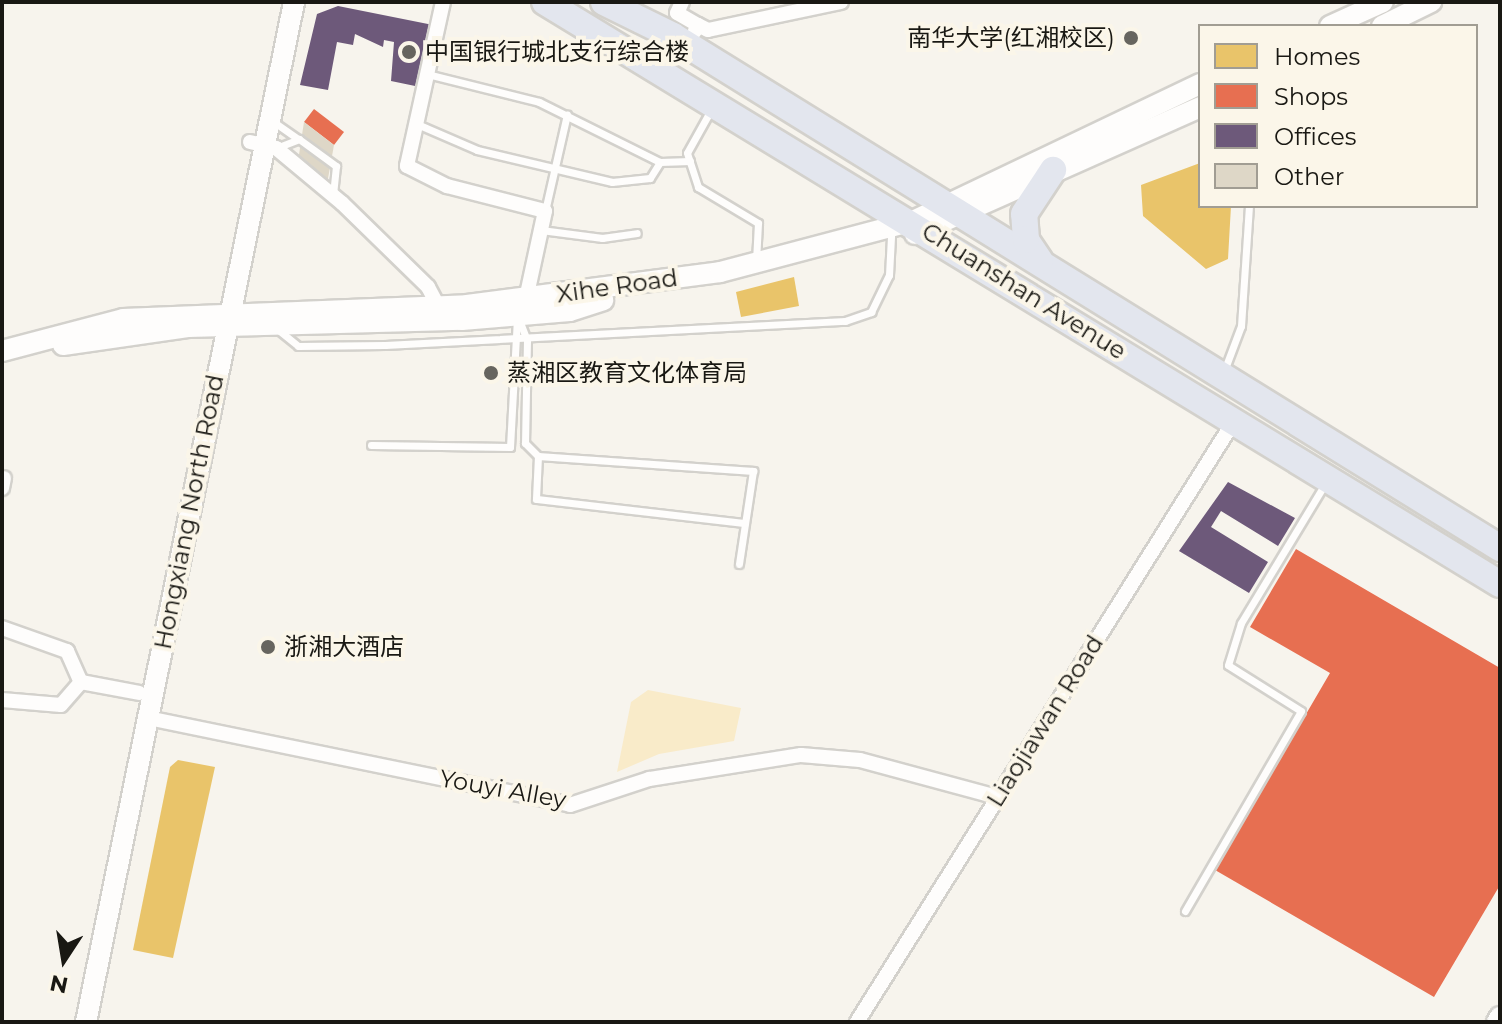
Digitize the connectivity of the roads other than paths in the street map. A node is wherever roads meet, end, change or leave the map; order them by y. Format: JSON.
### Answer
{"nodes":[{"id":1,"x":280,"y":2,"type":"edge"},
{"id":2,"x":294,"y":2,"type":"edge"},
{"id":3,"x":443,"y":2,"type":"edge"},
{"id":4,"x":545,"y":2,"type":"edge"},
{"id":5,"x":604,"y":2,"type":"edge"},
{"id":6,"x":682,"y":2,"type":"edge"},
{"id":7,"x":841,"y":2,"type":"edge"},
{"id":8,"x":1383,"y":2,"type":"edge"},
{"id":9,"x":1431,"y":2,"type":"edge"},
{"id":10,"x":1334,"y":24,"type":"edge"},
{"id":11,"x":1386,"y":24,"type":"edge"},
{"id":12,"x":693,"y":35,"type":"junction"},
{"id":13,"x":427,"y":74,"type":"junction"},
{"id":14,"x":1198,"y":85,"type":"edge"},
{"id":15,"x":716,"y":102,"type":"junction"},
{"id":16,"x":1198,"y":108,"type":"edge"},
{"id":17,"x":567,"y":114,"type":"junction"},
{"id":18,"x":269,"y":118,"type":"junction"},
{"id":19,"x":417,"y":124,"type":"junction"},
{"id":20,"x":299,"y":139,"type":"junction"},
{"id":21,"x":263,"y":145,"type":"junction"},
{"id":22,"x":690,"y":161,"type":"junction"},
{"id":23,"x":660,"y":162,"type":"junction"},
{"id":24,"x":877,"y":164,"type":"junction"},
{"id":25,"x":1042,"y":165,"type":"junction"},
{"id":26,"x":554,"y":168,"type":"junction"},
{"id":27,"x":333,"y":195,"type":"junction"},
{"id":28,"x":1249,"y":208,"type":"edge"},
{"id":29,"x":953,"y":210,"type":"junction"},
{"id":30,"x":545,"y":211,"type":"junction"},
{"id":31,"x":922,"y":227,"type":"junction"},
{"id":32,"x":541,"y":230,"type":"junction"},
{"id":33,"x":637,"y":233,"type":"dead end"},
{"id":34,"x":891,"y":236,"type":"junction"},
{"id":35,"x":755,"y":262,"type":"junction"},
{"id":36,"x":1045,"y":267,"type":"junction"},
{"id":37,"x":520,"y":305,"type":"junction"},
{"id":38,"x":443,"y":314,"type":"junction"},
{"id":39,"x":221,"y":319,"type":"junction"},
{"id":40,"x":275,"y":327,"type":"junction"},
{"id":41,"x":515,"y":340,"type":"junction"},
{"id":42,"x":527,"y":340,"type":"junction"},
{"id":43,"x":2,"y":351,"type":"edge"},
{"id":44,"x":2,"y":363,"type":"edge"},
{"id":45,"x":1221,"y":376,"type":"junction"},
{"id":46,"x":1234,"y":421,"type":"junction"},
{"id":47,"x":371,"y":445,"type":"dead end"},
{"id":48,"x":538,"y":456,"type":"junction"},
{"id":49,"x":1328,"y":479,"type":"junction"},
{"id":50,"x":745,"y":523,"type":"junction"},
{"id":51,"x":1500,"y":548,"type":"edge"},
{"id":52,"x":739,"y":564,"type":"dead end"},
{"id":53,"x":1500,"y":584,"type":"edge"},
{"id":54,"x":2,"y":628,"type":"edge"},
{"id":55,"x":81,"y":682,"type":"junction"},
{"id":56,"x":139,"y":693,"type":"junction"},
{"id":57,"x":2,"y":700,"type":"edge"},
{"id":58,"x":148,"y":718,"type":"junction"},
{"id":59,"x":997,"y":797,"type":"junction"},
{"id":60,"x":1185,"y":911,"type":"dead end"},
{"id":61,"x":72,"y":1022,"type":"edge"},
{"id":62,"x":86,"y":1022,"type":"edge"},
{"id":63,"x":857,"y":1022,"type":"edge"}],
"edges":[{"from":1,"to":21,"type":"main road","name":"Hongxiang North Road"},
{"from":2,"to":18,"type":"main road","name":"Hongxiang North Road"},
{"from":3,"to":13,"type":"street"},
{"from":4,"to":15,"type":"highway","name":"Chuanshan Avenue"},
{"from":5,"to":12,"type":"highway","name":"Chuanshan Avenue"},
{"from":6,"to":12,"type":"street"},
{"from":7,"to":12,"type":"street"},
{"from":8,"to":10,"type":"main road"},
{"from":9,"to":11,"type":"main road"},
{"from":12,"to":24,"type":"highway","name":"Chuanshan Avenue"},
{"from":13,"to":17,"type":"lane"},
{"from":13,"to":19,"type":"street"},
{"from":14,"to":25,"type":"main road","name":"Xihe Road"},
{"from":15,"to":22,"type":"lane"},
{"from":15,"to":31,"type":"highway","name":"Chuanshan Avenue"},
{"from":16,"to":25,"type":"main road","name":"Xihe Road"},
{"from":17,"to":23,"type":"lane"},
{"from":17,"to":26,"type":"lane"},
{"from":18,"to":20,"type":"lane"},
{"from":18,"to":21,"type":"main road","name":"Hongxiang North Road"},
{"from":19,"to":26,"type":"lane"},
{"from":19,"to":30,"type":"street"},
{"from":20,"to":21,"type":"lane"},
{"from":20,"to":27,"type":"lane"},
{"from":21,"to":27,"type":"street"},
{"from":21,"to":39,"type":"main road","name":"Hongxiang North Road"},
{"from":22,"to":23,"type":"lane"},
{"from":22,"to":35,"type":"lane"},
{"from":23,"to":26,"type":"lane"},
{"from":24,"to":25,"type":"main road"},
{"from":24,"to":29,"type":"highway","name":"Chuanshan Avenue"},
{"from":25,"to":29,"type":"main road","name":"Xihe Road"},
{"from":25,"to":36,"type":"highway"},
{"from":26,"to":30,"type":"lane"},
{"from":27,"to":38,"type":"street"},
{"from":28,"to":45,"type":"lane"},
{"from":29,"to":31,"type":"main road","name":"Xihe Road"},
{"from":29,"to":36,"type":"highway","name":"Chuanshan Avenue"},
{"from":30,"to":32,"type":"street"},
{"from":31,"to":34,"type":"main road","name":"Xihe Road"},
{"from":31,"to":35,"type":"main road","name":"Xihe Road"},
{"from":31,"to":46,"type":"highway","name":"Chuanshan Avenue"},
{"from":32,"to":33,"type":"lane"},
{"from":32,"to":37,"type":"street"},
{"from":34,"to":37,"type":"main road","name":"Xihe Road"},
{"from":34,"to":42,"type":"lane"},
{"from":35,"to":37,"type":"main road","name":"Xihe Road"},
{"from":36,"to":45,"type":"highway","name":"Chuanshan Avenue"},
{"from":37,"to":38,"type":"main road","name":"Xihe Road"},
{"from":37,"to":41,"type":"lane"},
{"from":37,"to":42,"type":"lane"},
{"from":38,"to":39,"type":"main road","name":"Xihe Road"},
{"from":38,"to":40,"type":"main road","name":"Xihe Road"},
{"from":39,"to":40,"type":"main road","name":"Xihe Road"},
{"from":39,"to":43,"type":"main road","name":"Xihe Road"},
{"from":39,"to":44,"type":"main road","name":"Xihe Road"},
{"from":39,"to":56,"type":"main road","name":"Hongxiang North Road"},
{"from":39,"to":58,"type":"main road","name":"Hongxiang North Road"},
{"from":40,"to":41,"type":"lane"},
{"from":41,"to":42,"type":"lane"},
{"from":41,"to":47,"type":"lane"},
{"from":42,"to":48,"type":"lane"},
{"from":45,"to":51,"type":"highway","name":"Chuanshan Avenue"},
{"from":46,"to":49,"type":"highway","name":"Chuanshan Avenue"},
{"from":46,"to":59,"type":"street","name":"Liaojiawan Road"},
{"from":48,"to":50,"type":"lane"},
{"from":48,"to":50,"type":"lane"},
{"from":49,"to":53,"type":"highway","name":"Chuanshan Avenue"},
{"from":49,"to":60,"type":"lane"},
{"from":50,"to":52,"type":"lane"},
{"from":54,"to":55,"type":"street"},
{"from":55,"to":56,"type":"street"},
{"from":55,"to":57,"type":"street"},
{"from":56,"to":61,"type":"main road","name":"Hongxiang North Road"},
{"from":58,"to":59,"type":"street","name":"Youyi Alley"},
{"from":58,"to":62,"type":"main road","name":"Hongxiang North Road"},
{"from":59,"to":63,"type":"street","name":"Liaojiawan Road"}]}
